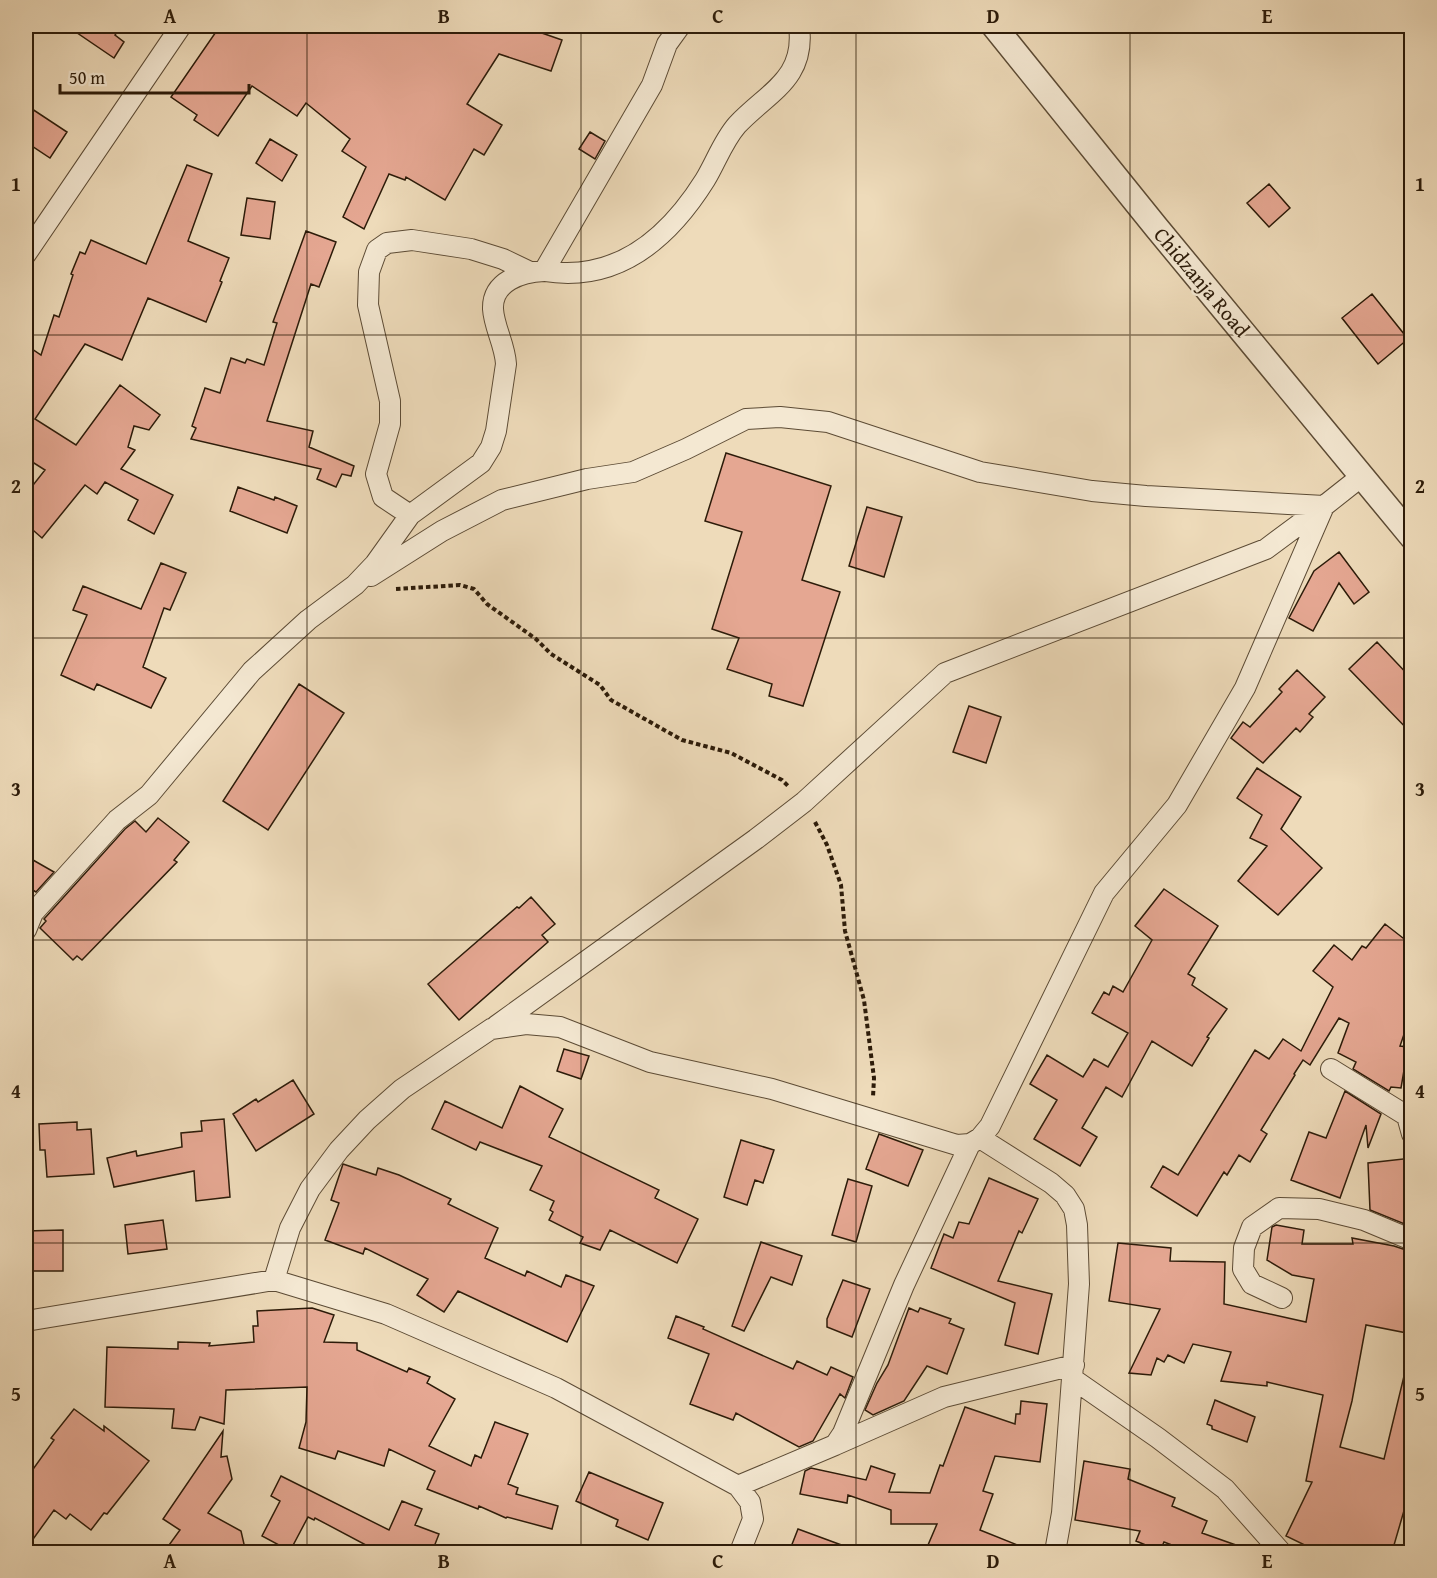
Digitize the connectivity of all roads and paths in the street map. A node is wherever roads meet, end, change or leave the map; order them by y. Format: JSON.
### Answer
{"nodes":[{"id":1,"x":182,"y":26,"type":"edge"},
{"id":2,"x":680,"y":26,"type":"edge"},
{"id":3,"x":799,"y":26,"type":"edge"},
{"id":4,"x":994,"y":26,"type":"edge"},
{"id":5,"x":26,"y":254,"type":"edge"},
{"id":6,"x":537,"y":271,"type":"junction"},
{"id":7,"x":1362,"y":476,"type":"junction"},
{"id":8,"x":1324,"y":506,"type":"junction"},
{"id":9,"x":410,"y":515,"type":"junction"},
{"id":10,"x":1412,"y":537,"type":"edge"},
{"id":11,"x":355,"y":585,"type":"junction"},
{"id":12,"x":394,"y":589,"type":"dead end"},
{"id":13,"x":804,"y":802,"type":"junction"},
{"id":14,"x":26,"y":930,"type":"edge"},
{"id":15,"x":491,"y":1029,"type":"junction"},
{"id":16,"x":1330,"y":1069,"type":"dead end"},
{"id":17,"x":872,"y":1118,"type":"junction"},
{"id":18,"x":1412,"y":1134,"type":"edge"},
{"id":19,"x":975,"y":1141,"type":"junction"},
{"id":20,"x":1412,"y":1240,"type":"edge"},
{"id":21,"x":274,"y":1281,"type":"junction"},
{"id":22,"x":1282,"y":1298,"type":"dead end"},
{"id":23,"x":26,"y":1321,"type":"edge"},
{"id":24,"x":1074,"y":1372,"type":"junction"},
{"id":25,"x":835,"y":1445,"type":"junction"},
{"id":26,"x":738,"y":1486,"type":"junction"},
{"id":27,"x":740,"y":1552,"type":"edge"},
{"id":28,"x":1055,"y":1552,"type":"edge"},
{"id":29,"x":1281,"y":1552,"type":"edge"}],
"edges":[{"from":1,"to":5,"type":"street"},
{"from":2,"to":6,"type":"street"},
{"from":3,"to":6,"type":"street"},
{"from":4,"to":7,"type":"street","name":"Chidzanja Road"},
{"from":6,"to":9,"type":"street"},
{"from":6,"to":9,"type":"street"},
{"from":7,"to":8,"type":"street"},
{"from":7,"to":10,"type":"street","name":"Chidzanja Road"},
{"from":8,"to":11,"type":"street"},
{"from":8,"to":13,"type":"street"},
{"from":8,"to":19,"type":"street"},
{"from":9,"to":11,"type":"street"},
{"from":11,"to":14,"type":"street"},
{"from":12,"to":13,"type":"path"},
{"from":13,"to":15,"type":"street"},
{"from":13,"to":17,"type":"path"},
{"from":15,"to":17,"type":"street"},
{"from":15,"to":21,"type":"street"},
{"from":16,"to":18,"type":"street"},
{"from":17,"to":19,"type":"street"},
{"from":19,"to":24,"type":"street"},
{"from":19,"to":25,"type":"street"},
{"from":20,"to":22,"type":"street"},
{"from":21,"to":23,"type":"street"},
{"from":21,"to":26,"type":"street"},
{"from":24,"to":25,"type":"street"},
{"from":24,"to":28,"type":"street"},
{"from":24,"to":29,"type":"street"},
{"from":25,"to":26,"type":"street"},
{"from":26,"to":27,"type":"street"}]}
